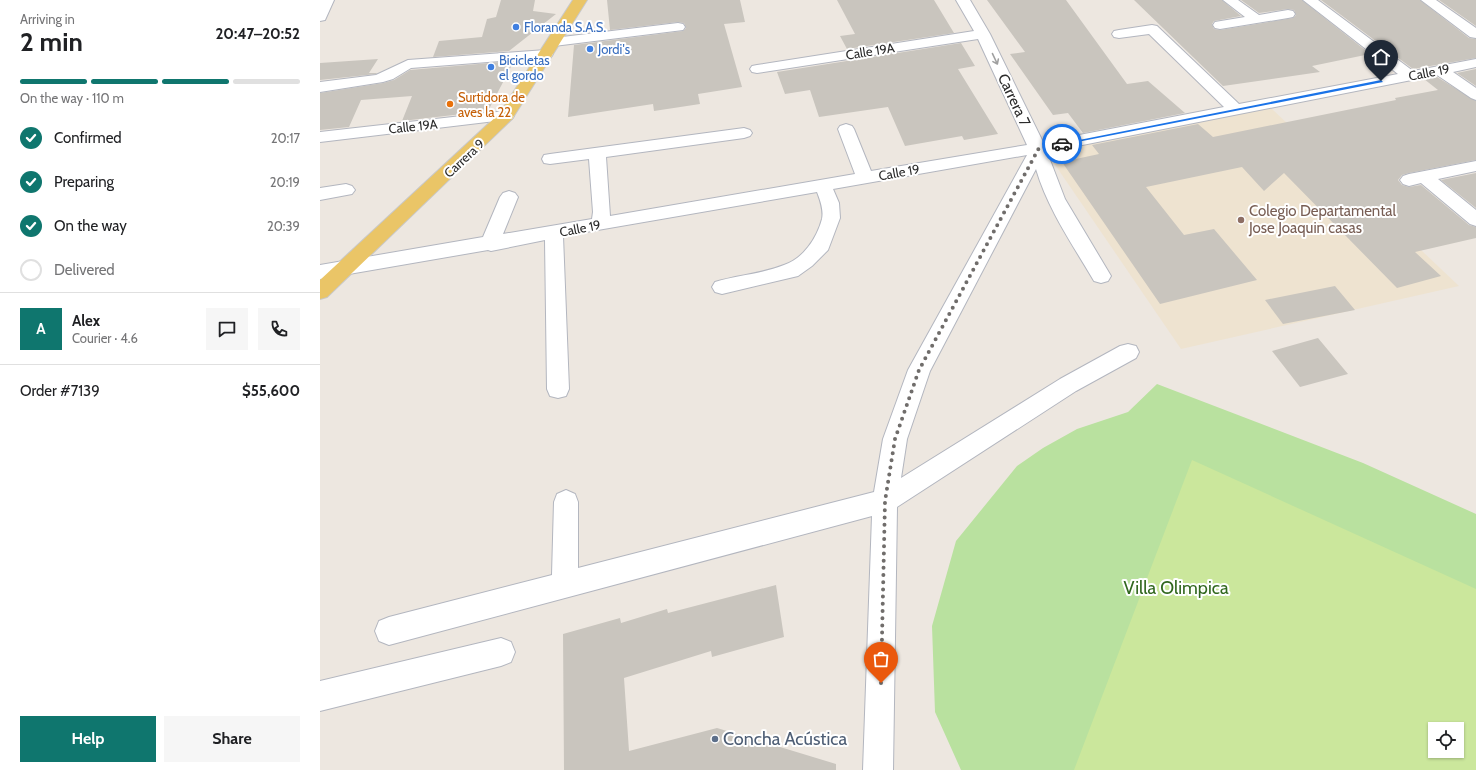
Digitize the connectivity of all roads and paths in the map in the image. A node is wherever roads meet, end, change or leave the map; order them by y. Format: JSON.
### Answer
{"nodes":[{"id":1,"x":327,"y":0,"type":"edge"},
{"id":2,"x":580,"y":0,"type":"edge"},
{"id":3,"x":963,"y":0,"type":"edge"},
{"id":4,"x":1230,"y":0,"type":"edge"},
{"id":5,"x":1310,"y":0,"type":"edge"},
{"id":6,"x":1428,"y":0,"type":"edge"},
{"id":7,"x":1288,"y":14,"type":"dead end"},
{"id":8,"x":320,"y":16,"type":"edge"},
{"id":9,"x":1256,"y":19,"type":"junction"},
{"id":10,"x":1220,"y":25,"type":"dead end"},
{"id":11,"x":678,"y":26,"type":"dead end"},
{"id":12,"x":983,"y":34,"type":"junction"},
{"id":13,"x":1119,"y":34,"type":"dead end"},
{"id":14,"x":1475,"y":34,"type":"edge"},
{"id":15,"x":550,"y":48,"type":"junction"},
{"id":16,"x":1476,"y":63,"type":"edge"},
{"id":17,"x":757,"y":69,"type":"dead end"},
{"id":18,"x":1440,"y":70,"type":"junction"},
{"id":19,"x":1410,"y":76,"type":"junction"},
{"id":20,"x":320,"y":87,"type":"edge"},
{"id":21,"x":1476,"y":95,"type":"edge"},
{"id":22,"x":1235,"y":109,"type":"junction"},
{"id":23,"x":506,"y":116,"type":"junction"},
{"id":24,"x":846,"y":129,"type":"dead end"},
{"id":25,"x":744,"y":132,"type":"dead end"},
{"id":26,"x":320,"y":137,"type":"edge"},
{"id":27,"x":1039,"y":148,"type":"junction"},
{"id":28,"x":598,"y":152,"type":"junction"},
{"id":29,"x":550,"y":159,"type":"dead end"},
{"id":30,"x":1476,"y":166,"type":"edge"},
{"id":31,"x":865,"y":178,"type":"junction"},
{"id":32,"x":823,"y":185,"type":"junction"},
{"id":33,"x":346,"y":190,"type":"dead end"},
{"id":34,"x":320,"y":194,"type":"edge"},
{"id":35,"x":509,"y":197,"type":"dead end"},
{"id":36,"x":1476,"y":220,"type":"edge"},
{"id":37,"x":600,"y":224,"type":"junction"},
{"id":38,"x":554,"y":233,"type":"junction"},
{"id":39,"x":491,"y":244,"type":"junction"},
{"id":40,"x":349,"y":267,"type":"junction"},
{"id":41,"x":320,"y":272,"type":"edge"},
{"id":42,"x":1101,"y":276,"type":"dead end"},
{"id":43,"x":722,"y":287,"type":"dead end"},
{"id":44,"x":320,"y":292,"type":"edge"},
{"id":45,"x":1128,"y":352,"type":"dead end"},
{"id":46,"x":558,"y":389,"type":"dead end"},
{"id":47,"x":885,"y":501,"type":"junction"},
{"id":48,"x":566,"y":502,"type":"dead end"},
{"id":49,"x":565,"y":586,"type":"junction"},
{"id":50,"x":389,"y":632,"type":"dead end"},
{"id":51,"x":501,"y":652,"type":"dead end"},
{"id":52,"x":320,"y":696,"type":"edge"},
{"id":53,"x":878,"y":770,"type":"edge"}],
"edges":[{"from":1,"to":8,"type":"street"},
{"from":2,"to":15,"type":"main road","name":"Carrera 9"},
{"from":3,"to":12,"type":"street","name":"Carrera 7"},
{"from":4,"to":9,"type":"street"},
{"from":5,"to":19,"type":"street"},
{"from":6,"to":14,"type":"street"},
{"from":7,"to":9,"type":"street"},
{"from":9,"to":10,"type":"street"},
{"from":11,"to":15,"type":"street"},
{"from":12,"to":17,"type":"street","name":"Calle 19A"},
{"from":12,"to":27,"type":"street","name":"Carrera 7","one_way":true},
{"from":13,"to":22,"type":"street"},
{"from":15,"to":20,"type":"street"},
{"from":15,"to":23,"type":"main road","name":"Carrera 9"},
{"from":16,"to":18,"type":"street","name":"Calle 19"},
{"from":18,"to":19,"type":"street","name":"Calle 19"},
{"from":18,"to":21,"type":"street"},
{"from":19,"to":22,"type":"street","name":"Calle 19"},
{"from":22,"to":27,"type":"street","name":"Calle 19"},
{"from":23,"to":26,"type":"street","name":"Calle 19A"},
{"from":23,"to":40,"type":"main road","name":"Carrera 9"},
{"from":24,"to":31,"type":"street"},
{"from":25,"to":28,"type":"street"},
{"from":27,"to":31,"type":"street","name":"Calle 19"},
{"from":27,"to":42,"type":"street","name":"Carrera 7"},
{"from":27,"to":47,"type":"street"},
{"from":28,"to":29,"type":"street"},
{"from":28,"to":37,"type":"street"},
{"from":30,"to":36,"type":"street"},
{"from":31,"to":32,"type":"street","name":"Calle 19"},
{"from":32,"to":37,"type":"street","name":"Calle 19"},
{"from":32,"to":43,"type":"street"},
{"from":33,"to":34,"type":"street"},
{"from":35,"to":39,"type":"street"},
{"from":37,"to":38,"type":"street","name":"Calle 19"},
{"from":38,"to":39,"type":"street","name":"Calle 19"},
{"from":38,"to":46,"type":"street"},
{"from":39,"to":40,"type":"street","name":"Calle 19"},
{"from":40,"to":41,"type":"street","name":"Calle 19"},
{"from":40,"to":44,"type":"main road","name":"Carrera 9"},
{"from":45,"to":47,"type":"street"},
{"from":47,"to":49,"type":"street"},
{"from":47,"to":53,"type":"street"},
{"from":48,"to":49,"type":"street"},
{"from":49,"to":50,"type":"street"},
{"from":51,"to":52,"type":"street"}]}
